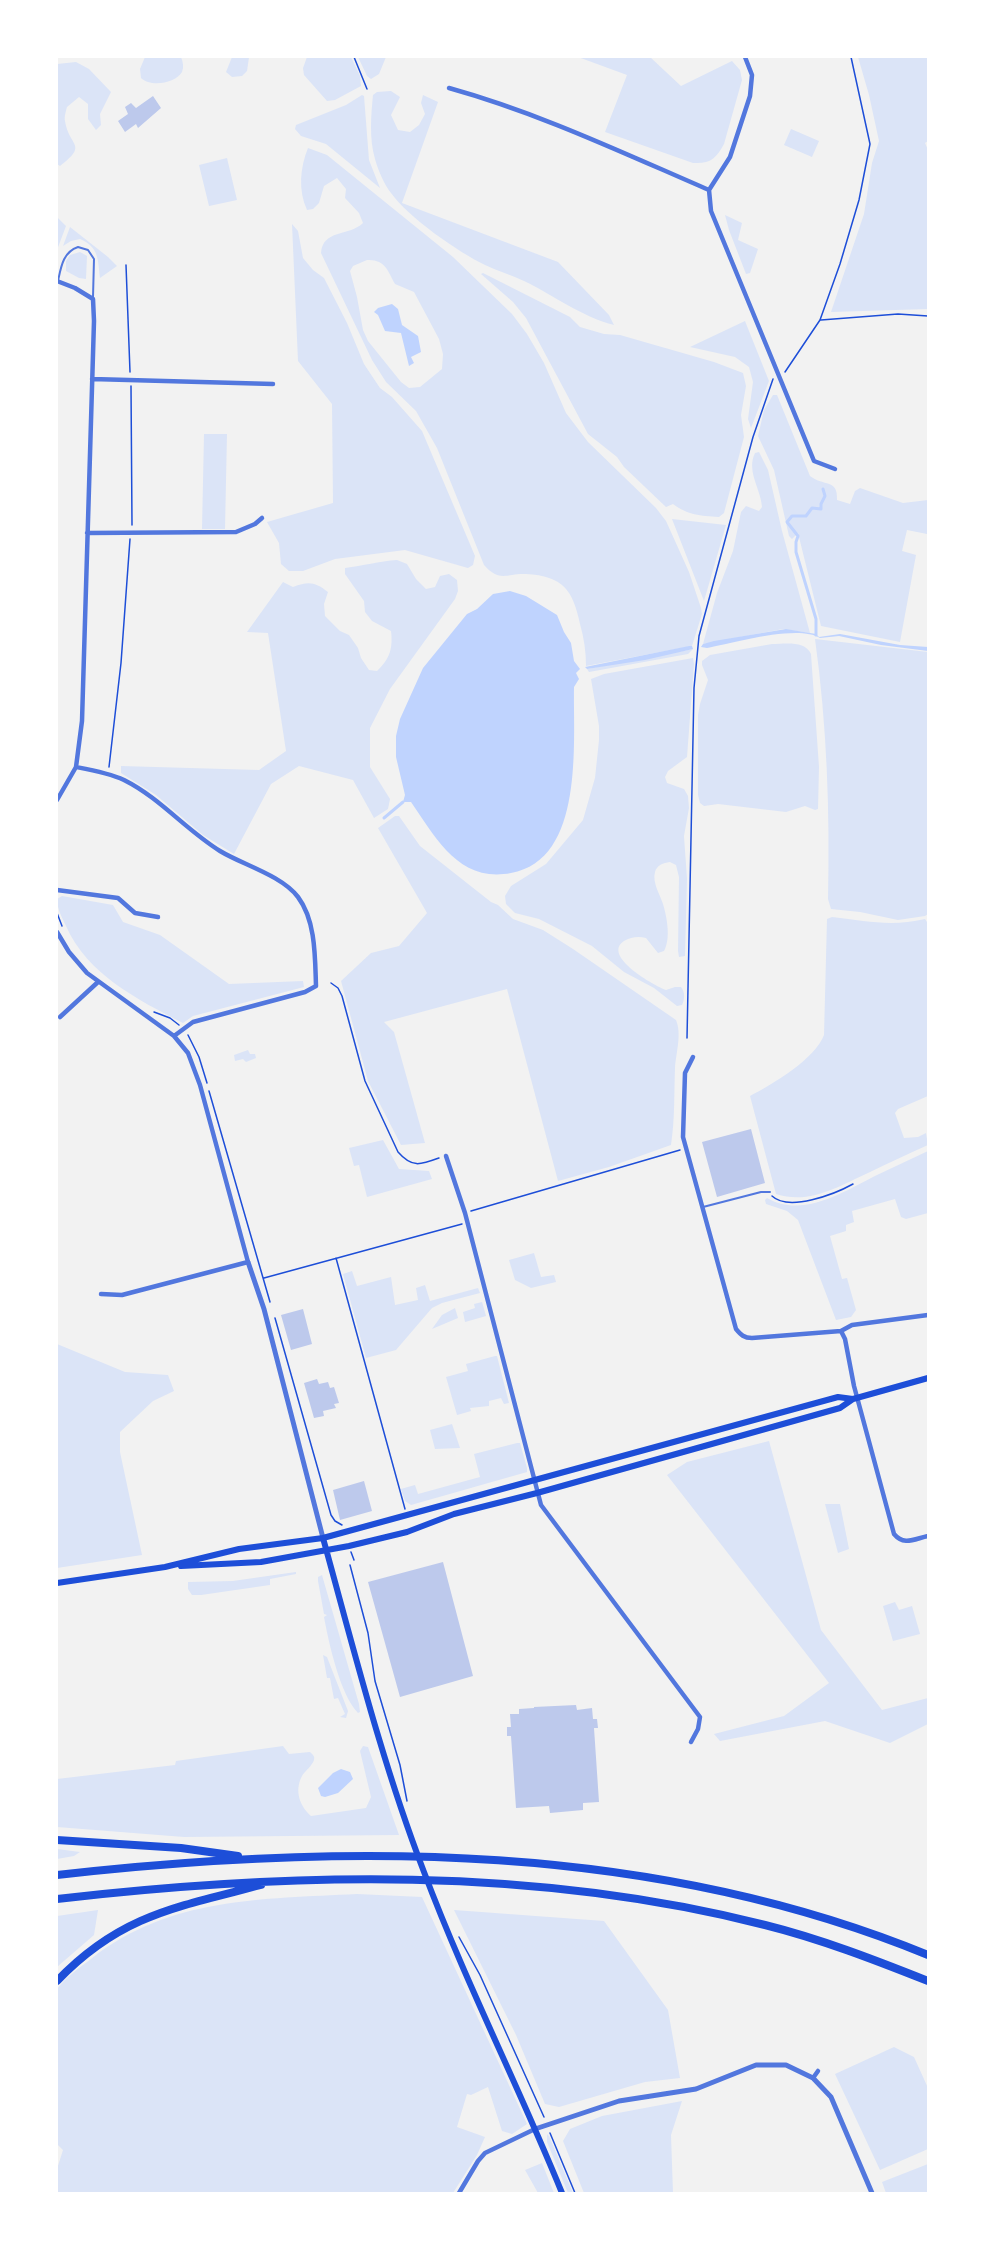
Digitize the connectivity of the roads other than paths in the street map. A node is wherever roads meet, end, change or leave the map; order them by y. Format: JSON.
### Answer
{"nodes":[{"id":1,"x":745,"y":57,"type":"edge"},
{"id":2,"x":449,"y":88,"type":"dead end"},
{"id":3,"x":709,"y":190,"type":"junction"},
{"id":4,"x":58,"y":281,"type":"edge"},
{"id":5,"x":93,"y":299,"type":"junction"},
{"id":6,"x":92,"y":379,"type":"junction"},
{"id":7,"x":273,"y":384,"type":"dead end"},
{"id":8,"x":835,"y":469,"type":"dead end"},
{"id":9,"x":262,"y":518,"type":"dead end"},
{"id":10,"x":87,"y":534,"type":"junction"},
{"id":11,"x":76,"y":766,"type":"junction"},
{"id":12,"x":57,"y":800,"type":"edge"},
{"id":13,"x":57,"y":890,"type":"edge"},
{"id":14,"x":158,"y":917,"type":"dead end"},
{"id":15,"x":57,"y":932,"type":"edge"},
{"id":16,"x":98,"y":982,"type":"junction"},
{"id":17,"x":60,"y":1017,"type":"dead end"},
{"id":18,"x":174,"y":1036,"type":"junction"},
{"id":19,"x":693,"y":1057,"type":"dead end"},
{"id":20,"x":446,"y":1156,"type":"road end"},
{"id":21,"x":770,"y":1192,"type":"road end"},
{"id":22,"x":703,"y":1207,"type":"junction"},
{"id":23,"x":248,"y":1262,"type":"junction"},
{"id":24,"x":101,"y":1294,"type":"dead end"},
{"id":25,"x":928,"y":1316,"type":"edge"},
{"id":26,"x":841,"y":1331,"type":"junction"},
{"id":27,"x":928,"y":1378,"type":"edge"},
{"id":28,"x":855,"y":1399,"type":"junction"},
{"id":29,"x":534,"y":1479,"type":"junction"},
{"id":30,"x":537,"y":1493,"type":"junction"},
{"id":31,"x":928,"y":1536,"type":"edge"},
{"id":32,"x":323,"y":1538,"type":"junction"},
{"id":33,"x":327,"y":1551,"type":"junction"},
{"id":34,"x":165,"y":1567,"type":"junction"},
{"id":35,"x":57,"y":1583,"type":"edge"},
{"id":36,"x":692,"y":1742,"type":"dead end"},
{"id":37,"x":57,"y":1840,"type":"edge"},
{"id":38,"x":258,"y":1859,"type":"junction"},
{"id":39,"x":57,"y":1875,"type":"edge"},
{"id":40,"x":279,"y":1881,"type":"junction"},
{"id":41,"x":57,"y":1899,"type":"edge"},
{"id":42,"x":928,"y":1955,"type":"edge"},
{"id":43,"x":57,"y":1981,"type":"edge"},
{"id":44,"x":928,"y":1981,"type":"edge"},
{"id":45,"x":818,"y":2071,"type":"dead end"},
{"id":46,"x":813,"y":2078,"type":"junction"},
{"id":47,"x":535,"y":2129,"type":"junction"},
{"id":48,"x":459,"y":2193,"type":"edge"},
{"id":49,"x":562,"y":2193,"type":"edge"},
{"id":50,"x":872,"y":2193,"type":"edge"}],
"edges":[{"from":1,"to":3,"type":"street"},
{"from":2,"to":3,"type":"street"},
{"from":3,"to":8,"type":"street"},
{"from":4,"to":5,"type":"street"},
{"from":4,"to":5,"type":"lane"},
{"from":5,"to":6,"type":"street"},
{"from":6,"to":7,"type":"street"},
{"from":6,"to":10,"type":"street"},
{"from":9,"to":10,"type":"street"},
{"from":10,"to":11,"type":"street"},
{"from":11,"to":12,"type":"street"},
{"from":11,"to":18,"type":"street"},
{"from":13,"to":14,"type":"street"},
{"from":15,"to":16,"type":"street"},
{"from":16,"to":17,"type":"street"},
{"from":16,"to":18,"type":"street"},
{"from":18,"to":23,"type":"street"},
{"from":19,"to":22,"type":"street"},
{"from":20,"to":29,"type":"street"},
{"from":21,"to":22,"type":"lane"},
{"from":22,"to":26,"type":"street"},
{"from":23,"to":24,"type":"street"},
{"from":23,"to":32,"type":"street"},
{"from":25,"to":26,"type":"street"},
{"from":26,"to":28,"type":"street"},
{"from":27,"to":28,"type":"main road"},
{"from":28,"to":29,"type":"main road"},
{"from":28,"to":30,"type":"main road"},
{"from":28,"to":31,"type":"street"},
{"from":29,"to":30,"type":"street"},
{"from":29,"to":32,"type":"main road"},
{"from":30,"to":33,"type":"main road"},
{"from":30,"to":36,"type":"street"},
{"from":32,"to":33,"type":"main road"},
{"from":32,"to":34,"type":"main road"},
{"from":33,"to":34,"type":"main road"},
{"from":33,"to":47,"type":"main road"},
{"from":34,"to":35,"type":"main road"},
{"from":37,"to":38,"type":"highway"},
{"from":38,"to":39,"type":"highway"},
{"from":38,"to":42,"type":"highway"},
{"from":40,"to":41,"type":"highway"},
{"from":40,"to":43,"type":"highway"},
{"from":40,"to":44,"type":"highway"},
{"from":45,"to":46,"type":"street"},
{"from":46,"to":47,"type":"street"},
{"from":46,"to":50,"type":"street"},
{"from":47,"to":48,"type":"street"},
{"from":47,"to":49,"type":"main road"}]}
